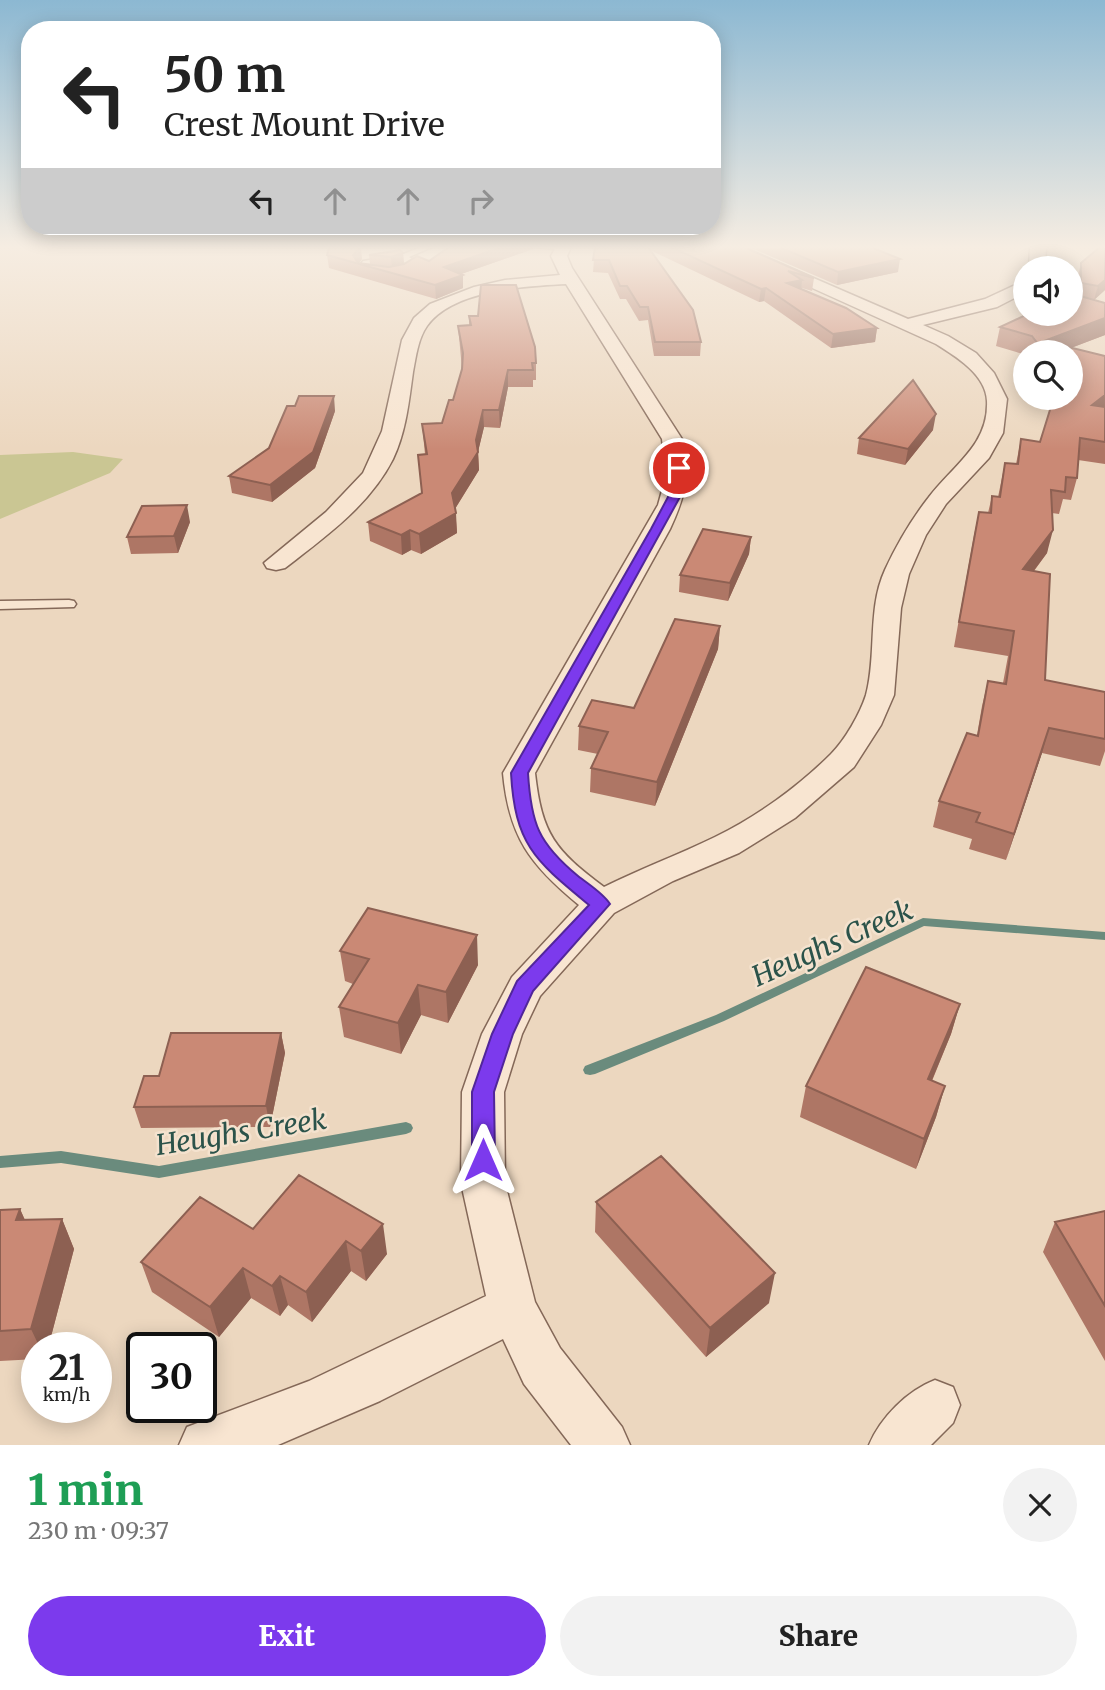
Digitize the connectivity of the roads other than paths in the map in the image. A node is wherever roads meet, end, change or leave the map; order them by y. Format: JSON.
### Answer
{"nodes":[{"id":1,"x":429,"y":314,"type":"edge"},
{"id":2,"x":594,"y":314,"type":"edge"},
{"id":3,"x":885,"y":314,"type":"edge"},
{"id":4,"x":945,"y":314,"type":"edge"},
{"id":5,"x":907,"y":324,"type":"junction"},
{"id":6,"x":276,"y":563,"type":"dead end"},
{"id":7,"x":69,"y":604,"type":"dead end"},
{"id":8,"x":0,"y":605,"type":"edge"},
{"id":9,"x":601,"y":904,"type":"junction"},
{"id":10,"x":513,"y":1308,"type":"junction"},
{"id":11,"x":935,"y":1405,"type":"dead end"},
{"id":12,"x":205,"y":1445,"type":"edge"},
{"id":13,"x":604,"y":1445,"type":"edge"},
{"id":14,"x":895,"y":1445,"type":"edge"}],
"edges":[{"from":1,"to":6,"type":"street"},
{"from":2,"to":9,"type":"street"},
{"from":3,"to":5,"type":"street"},
{"from":4,"to":5,"type":"street"},
{"from":5,"to":9,"type":"street"},
{"from":7,"to":8,"type":"lane"},
{"from":9,"to":10,"type":"street"},
{"from":10,"to":12,"type":"street"},
{"from":10,"to":13,"type":"street"},
{"from":11,"to":14,"type":"street"}]}
